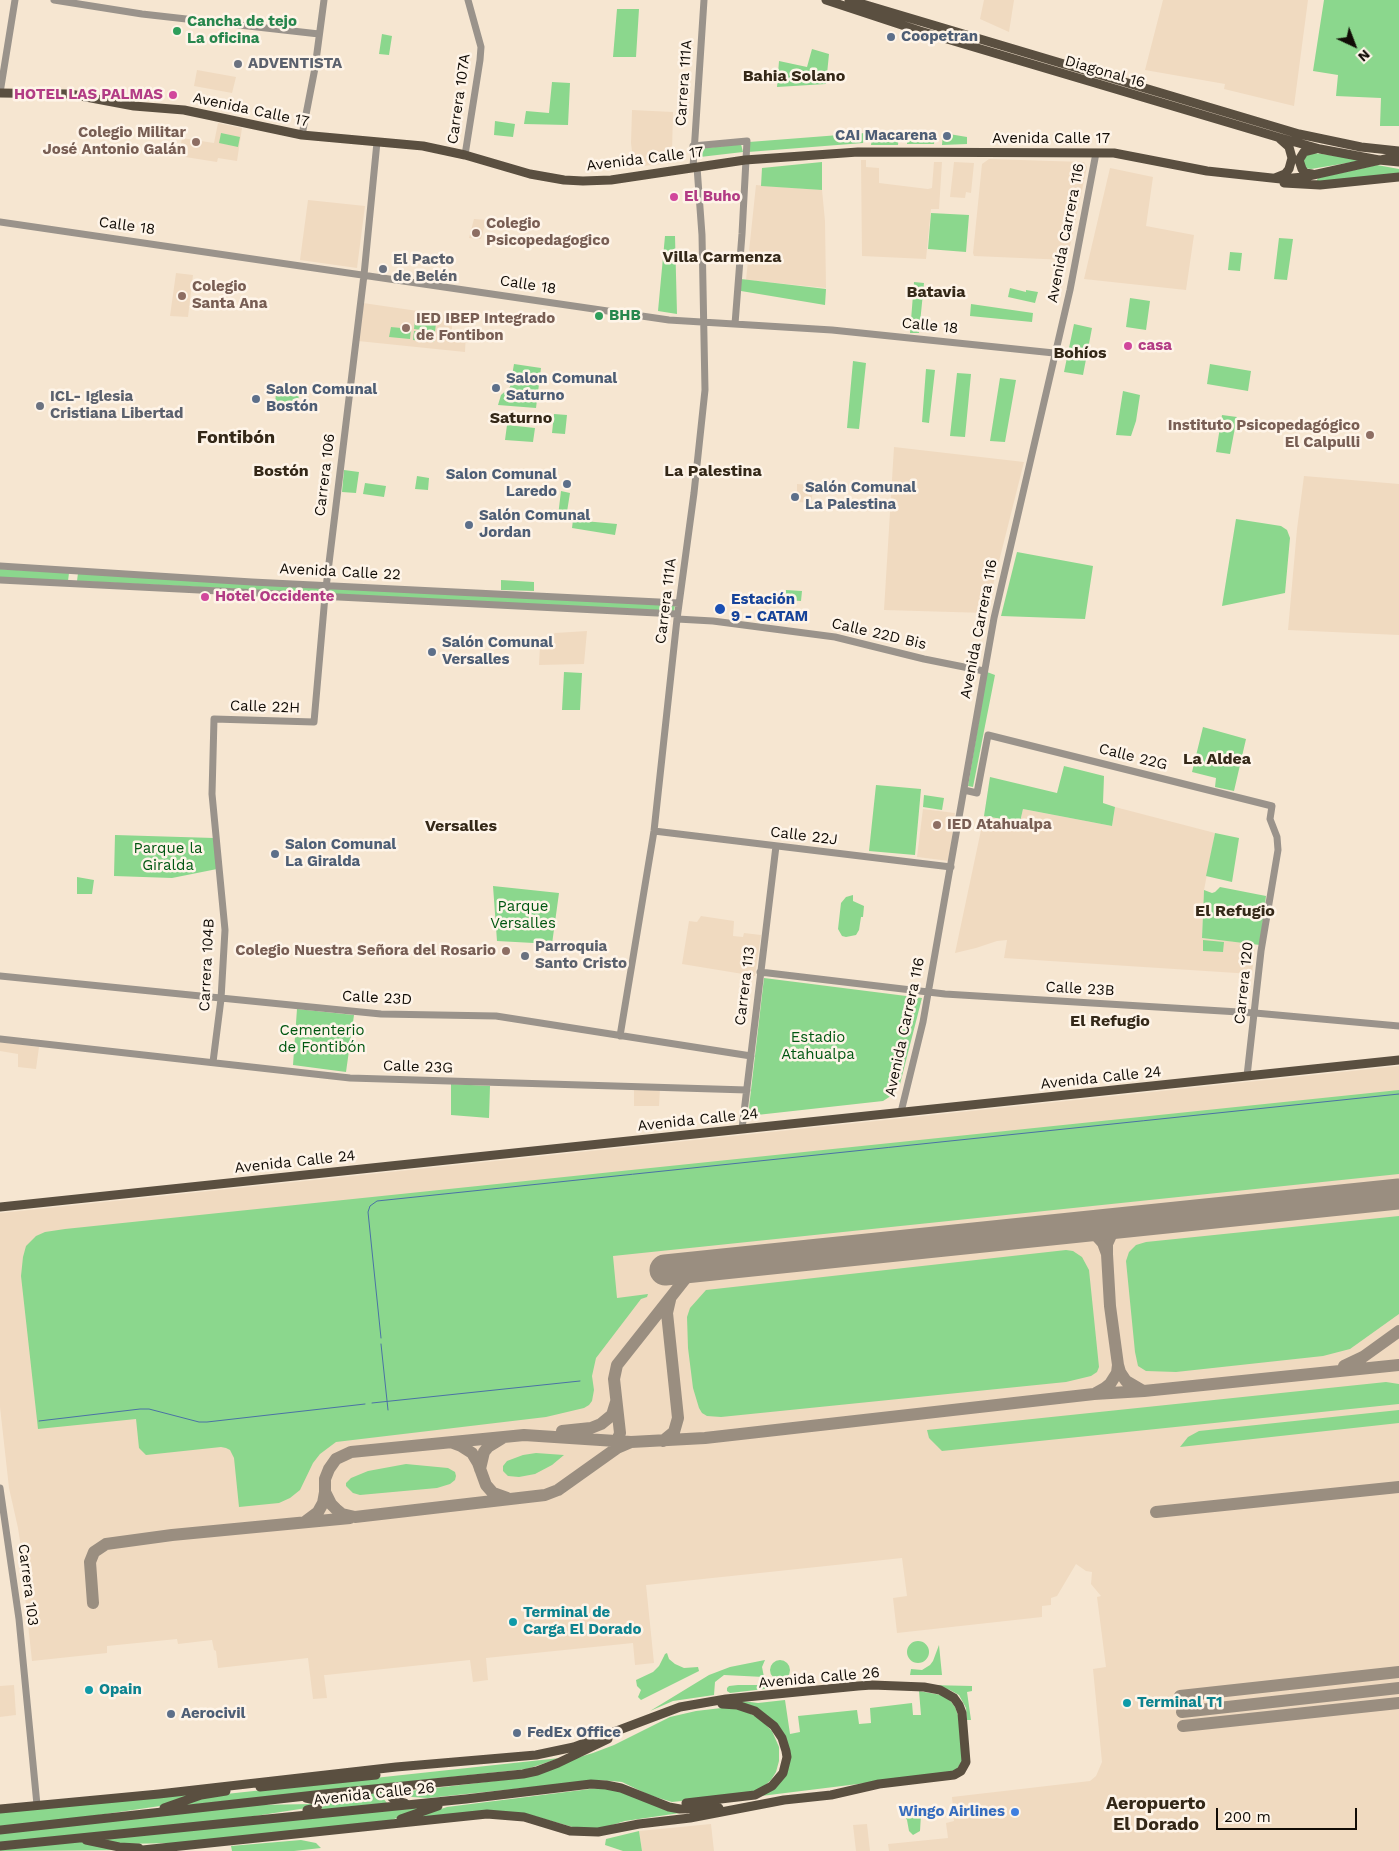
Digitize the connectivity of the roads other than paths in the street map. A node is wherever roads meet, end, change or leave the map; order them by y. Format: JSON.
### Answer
{"nodes":[{"id":1,"x":15,"y":0,"type":"edge"},
{"id":2,"x":54,"y":0,"type":"edge"},
{"id":3,"x":324,"y":0,"type":"edge"},
{"id":4,"x":468,"y":0,"type":"edge"},
{"id":5,"x":704,"y":0,"type":"edge"},
{"id":6,"x":826,"y":0,"type":"edge"},
{"id":7,"x":849,"y":0,"type":"edge"},
{"id":8,"x":319,"y":34,"type":"junction"},
{"id":9,"x":0,"y":93,"type":"edge"},
{"id":10,"x":302,"y":135,"type":"junction"},
{"id":11,"x":1277,"y":137,"type":"junction"},
{"id":12,"x":377,"y":142,"type":"junction"},
{"id":13,"x":693,"y":146,"type":"junction"},
{"id":14,"x":1320,"y":149,"type":"junction"},
{"id":15,"x":1399,"y":151,"type":"edge"},
{"id":16,"x":1096,"y":153,"type":"junction"},
{"id":17,"x":465,"y":155,"type":"junction"},
{"id":18,"x":1399,"y":156,"type":"edge"},
{"id":19,"x":745,"y":160,"type":"junction"},
{"id":20,"x":1379,"y":160,"type":"junction"},
{"id":21,"x":1399,"y":162,"type":"edge"},
{"id":22,"x":695,"y":167,"type":"junction"},
{"id":23,"x":1315,"y":174,"type":"junction"},
{"id":24,"x":1399,"y":177,"type":"edge"},
{"id":25,"x":1270,"y":179,"type":"junction"},
{"id":26,"x":1316,"y":185,"type":"junction"},
{"id":27,"x":0,"y":222,"type":"edge"},
{"id":28,"x":364,"y":275,"type":"junction"},
{"id":29,"x":705,"y":322,"type":"junction"},
{"id":30,"x":735,"y":324,"type":"junction"},
{"id":31,"x":1054,"y":353,"type":"junction"},
{"id":32,"x":0,"y":566,"type":"edge"},
{"id":33,"x":0,"y":580,"type":"edge"},
{"id":34,"x":326,"y":585,"type":"junction"},
{"id":35,"x":325,"y":596,"type":"junction"},
{"id":36,"x":679,"y":603,"type":"junction"},
{"id":37,"x":677,"y":616,"type":"junction"},
{"id":38,"x":984,"y":671,"type":"junction"},
{"id":39,"x":214,"y":719,"type":"joint"},
{"id":40,"x":314,"y":722,"type":"joint"},
{"id":41,"x":964,"y":790,"type":"junction"},
{"id":42,"x":1272,"y":806,"type":"joint"},
{"id":43,"x":654,"y":831,"type":"junction"},
{"id":44,"x":776,"y":846,"type":"junction"},
{"id":45,"x":951,"y":867,"type":"junction"},
{"id":46,"x":760,"y":972,"type":"junction"},
{"id":47,"x":0,"y":976,"type":"edge"},
{"id":48,"x":929,"y":992,"type":"junction"},
{"id":49,"x":221,"y":998,"type":"junction"},
{"id":50,"x":1255,"y":1013,"type":"junction"},
{"id":51,"x":1399,"y":1026,"type":"edge"},
{"id":52,"x":620,"y":1036,"type":"junction"},
{"id":53,"x":0,"y":1039,"type":"edge"},
{"id":54,"x":750,"y":1056,"type":"junction"},
{"id":55,"x":1399,"y":1060,"type":"edge"},
{"id":56,"x":213,"y":1062,"type":"junction"},
{"id":57,"x":1247,"y":1076,"type":"junction"},
{"id":58,"x":747,"y":1090,"type":"junction"},
{"id":59,"x":901,"y":1112,"type":"junction"},
{"id":60,"x":742,"y":1129,"type":"junction"},
{"id":61,"x":0,"y":1207,"type":"edge"},
{"id":62,"x":0,"y":1488,"type":"edge"},
{"id":63,"x":701,"y":1703,"type":"junction"},
{"id":64,"x":660,"y":1714,"type":"junction"},
{"id":65,"x":483,"y":1761,"type":"junction"},
{"id":66,"x":426,"y":1784,"type":"junction"},
{"id":67,"x":231,"y":1790,"type":"junction"},
{"id":68,"x":159,"y":1794,"type":"junction"},
{"id":69,"x":296,"y":1797,"type":"junction"},
{"id":70,"x":466,"y":1799,"type":"junction"},
{"id":71,"x":651,"y":1801,"type":"junction"},
{"id":72,"x":414,"y":1804,"type":"junction"},
{"id":73,"x":38,"y":1805,"type":"junction"},
{"id":74,"x":746,"y":1807,"type":"junction"},
{"id":75,"x":0,"y":1809,"type":"edge"},
{"id":76,"x":106,"y":1818,"type":"junction"},
{"id":77,"x":262,"y":1819,"type":"junction"},
{"id":78,"x":389,"y":1824,"type":"junction"},
{"id":79,"x":0,"y":1830,"type":"edge"},
{"id":80,"x":73,"y":1839,"type":"junction"},
{"id":81,"x":0,"y":1846,"type":"edge"},
{"id":82,"x":157,"y":1848,"type":"junction"},
{"id":83,"x":133,"y":1851,"type":"edge"}],
"edges":[{"from":1,"to":9,"type":"street"},
{"from":2,"to":8,"type":"street"},
{"from":3,"to":8,"type":"street"},
{"from":4,"to":17,"type":"street","name":"Carrera 107A"},
{"from":5,"to":13,"type":"street","name":"Carrera 111A"},
{"from":6,"to":11,"type":"main road","name":"Diagonal 16"},
{"from":7,"to":15,"type":"main road","name":"Diagonal 16"},
{"from":8,"to":10,"type":"street"},
{"from":9,"to":10,"type":"main road","name":"Avenida Calle 17"},
{"from":10,"to":12,"type":"main road","name":"Avenida Calle 17"},
{"from":11,"to":14,"type":"main road","name":"Diagonal 16"},
{"from":11,"to":25,"type":"main road"},
{"from":12,"to":17,"type":"main road","name":"Avenida Calle 17"},
{"from":12,"to":28,"type":"street","name":"Carrera 106"},
{"from":13,"to":19,"type":"street"},
{"from":13,"to":22,"type":"street","name":"Carrera 111A"},
{"from":14,"to":20,"type":"main road","name":"Diagonal 16"},
{"from":14,"to":23,"type":"main road"},
{"from":16,"to":19,"type":"main road","name":"Avenida Calle 17"},
{"from":16,"to":25,"type":"main road","name":"Avenida Calle 17"},
{"from":16,"to":31,"type":"street","name":"Avenida Carrera 116"},
{"from":17,"to":22,"type":"main road","name":"Avenida Calle 17"},
{"from":18,"to":20,"type":"main road","name":"Avenida Calle 17"},
{"from":19,"to":22,"type":"main road","name":"Avenida Calle 17"},
{"from":19,"to":30,"type":"street"},
{"from":20,"to":21,"type":"main road","name":"Avenida Calle 17"},
{"from":20,"to":23,"type":"main road","name":"Avenida Calle 17"},
{"from":22,"to":29,"type":"street","name":"Carrera 111A"},
{"from":23,"to":25,"type":"main road","name":"Avenida Calle 17"},
{"from":23,"to":26,"type":"main road"},
{"from":24,"to":26,"type":"main road","name":"Avenida Calle 17"},
{"from":25,"to":26,"type":"main road","name":"Avenida Calle 17"},
{"from":27,"to":28,"type":"street","name":"Calle 18"},
{"from":28,"to":29,"type":"street","name":"Calle 18"},
{"from":28,"to":34,"type":"street","name":"Carrera 106"},
{"from":29,"to":30,"type":"street","name":"Calle 18"},
{"from":29,"to":36,"type":"street","name":"Carrera 111A"},
{"from":30,"to":31,"type":"street","name":"Calle 18"},
{"from":31,"to":38,"type":"street","name":"Avenida Carrera 116"},
{"from":32,"to":34,"type":"street","name":"Avenida Calle 22"},
{"from":33,"to":35,"type":"street","name":"Avenida Calle 22"},
{"from":34,"to":35,"type":"street","name":"Carrera 106"},
{"from":34,"to":36,"type":"street","name":"Avenida Calle 22"},
{"from":35,"to":37,"type":"street","name":"Avenida Calle 22"},
{"from":35,"to":40,"type":"street","name":"Carrera 106"},
{"from":36,"to":37,"type":"street","name":"Carrera 111A"},
{"from":37,"to":38,"type":"street","name":"Calle 22D Bis"},
{"from":37,"to":43,"type":"street","name":"Carrera 111A"},
{"from":38,"to":41,"type":"street","name":"Avenida Carrera 116"},
{"from":39,"to":40,"type":"street","name":"Calle 22H"},
{"from":39,"to":49,"type":"street","name":"Carrera 104B"},
{"from":41,"to":42,"type":"street","name":"Calle 22G"},
{"from":41,"to":45,"type":"street","name":"Avenida Carrera 116"},
{"from":42,"to":50,"type":"street","name":"Carrera 120"},
{"from":43,"to":44,"type":"street","name":"Calle 22J"},
{"from":43,"to":52,"type":"street","name":"Carrera 111A"},
{"from":44,"to":45,"type":"street","name":"Calle 22J"},
{"from":44,"to":46,"type":"street","name":"Carrera 113"},
{"from":45,"to":48,"type":"street","name":"Avenida Carrera 116"},
{"from":46,"to":48,"type":"street","name":"Calle 23B"},
{"from":46,"to":54,"type":"street","name":"Carrera 113"},
{"from":47,"to":49,"type":"street","name":"Calle 23D"},
{"from":48,"to":50,"type":"street","name":"Calle 23B"},
{"from":48,"to":59,"type":"street","name":"Avenida Carrera 116"},
{"from":49,"to":52,"type":"street","name":"Calle 23D"},
{"from":49,"to":56,"type":"street","name":"Carrera 104B"},
{"from":50,"to":51,"type":"street","name":"Calle 23B"},
{"from":50,"to":57,"type":"street","name":"Carrera 120"},
{"from":52,"to":54,"type":"street","name":"Calle 23D"},
{"from":53,"to":56,"type":"street","name":"Calle 23G"},
{"from":54,"to":58,"type":"street","name":"Carrera 113"},
{"from":55,"to":57,"type":"main road","name":"Avenida Calle 24"},
{"from":56,"to":58,"type":"street","name":"Calle 23G"},
{"from":57,"to":59,"type":"main road","name":"Avenida Calle 24"},
{"from":58,"to":60,"type":"street","name":"Carrera 113"},
{"from":59,"to":60,"type":"main road","name":"Avenida Calle 24"},
{"from":60,"to":61,"type":"main road","name":"Avenida Calle 24"},
{"from":62,"to":73,"type":"street","name":"Carrera 103"},
{"from":63,"to":64,"type":"main road","name":"Avenida Calle 26"},
{"from":63,"to":71,"type":"main road"},
{"from":63,"to":74,"type":"main road","name":"Avenida Calle 26"},
{"from":64,"to":65,"type":"main road","name":"Avenida Calle 26"},
{"from":64,"to":66,"type":"main road","name":"Avenida Calle 26"},
{"from":65,"to":67,"type":"main road","name":"Avenida Calle 26"},
{"from":65,"to":68,"type":"main road","name":"Avenida Calle 26"},
{"from":66,"to":69,"type":"main road","name":"Avenida Calle 26"},
{"from":66,"to":72,"type":"main road"},
{"from":67,"to":68,"type":"main road","name":"Avenida Calle 26"},
{"from":67,"to":76,"type":"main road"},
{"from":68,"to":73,"type":"main road","name":"Avenida Calle 26"},
{"from":69,"to":76,"type":"main road","name":"Avenida Calle 26"},
{"from":69,"to":77,"type":"main road"},
{"from":70,"to":71,"type":"main road","name":"Avenida Calle 26"},
{"from":70,"to":72,"type":"main road","name":"Avenida Calle 26"},
{"from":70,"to":78,"type":"main road"},
{"from":71,"to":74,"type":"main road","name":"Avenida Calle 26"},
{"from":72,"to":77,"type":"main road","name":"Avenida Calle 26"},
{"from":73,"to":75,"type":"main road","name":"Avenida Calle 26"},
{"from":74,"to":78,"type":"main road","name":"Avenida Calle 26"},
{"from":76,"to":79,"type":"main road","name":"Avenida Calle 26"},
{"from":77,"to":80,"type":"main road","name":"Avenida Calle 26"},
{"from":78,"to":82,"type":"main road","name":"Avenida Calle 26"},
{"from":80,"to":81,"type":"main road","name":"Avenida Calle 26"},
{"from":80,"to":82,"type":"main road"},
{"from":82,"to":83,"type":"main road","name":"Avenida Calle 26"}]}
